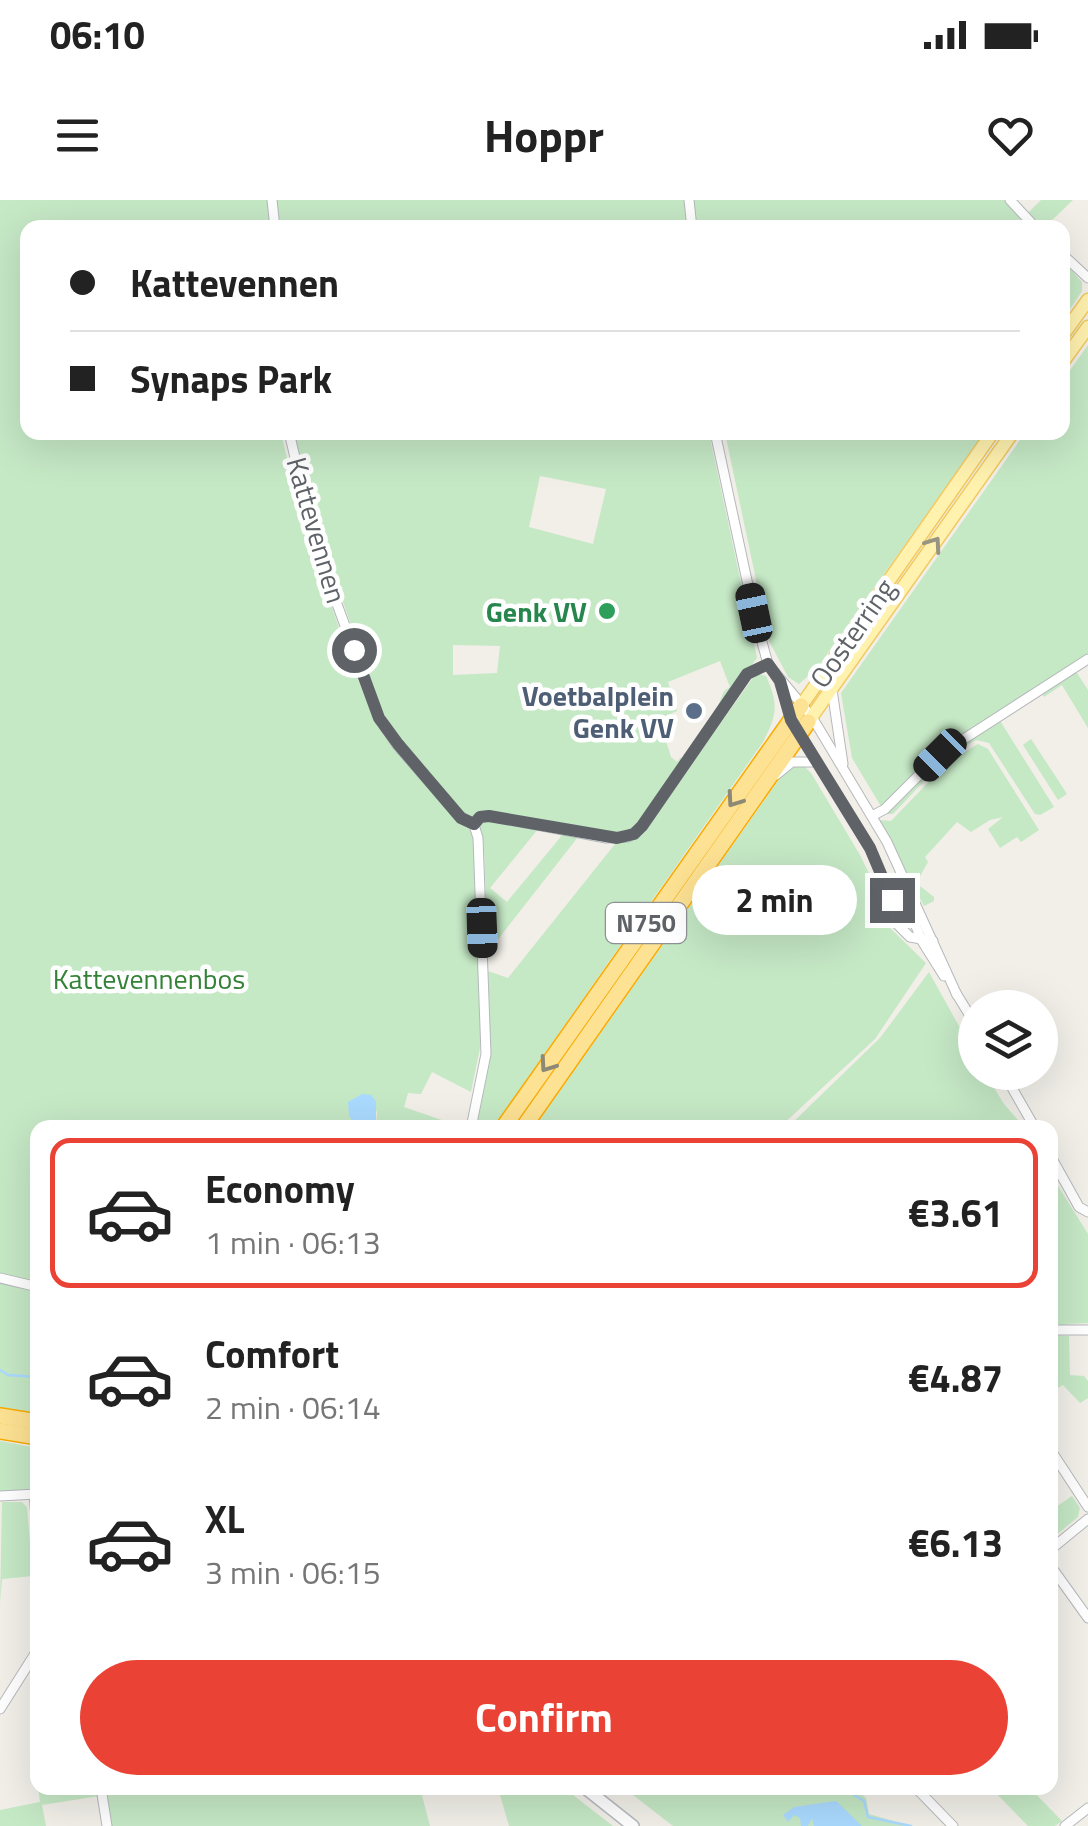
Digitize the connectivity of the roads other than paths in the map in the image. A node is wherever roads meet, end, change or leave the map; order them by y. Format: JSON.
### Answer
{"nodes":[{"id":1,"x":1010,"y":200,"type":"edge"},
{"id":2,"x":1029,"y":220,"type":"edge"},
{"id":3,"x":1088,"y":300,"type":"edge"},
{"id":4,"x":1070,"y":325,"type":"edge"},
{"id":5,"x":1088,"y":327,"type":"edge"},
{"id":6,"x":1070,"y":352,"type":"edge"},
{"id":7,"x":291,"y":440,"type":"edge"},
{"id":8,"x":717,"y":440,"type":"edge"},
{"id":9,"x":989,"y":440,"type":"edge"},
{"id":10,"x":1007,"y":440,"type":"edge"},
{"id":11,"x":1088,"y":659,"type":"edge"},
{"id":12,"x":768,"y":664,"type":"junction"},
{"id":13,"x":780,"y":681,"type":"junction"},
{"id":14,"x":832,"y":690,"type":"junction"},
{"id":15,"x":802,"y":720,"type":"junction"},
{"id":16,"x":817,"y":762,"type":"junction"},
{"id":17,"x":845,"y":771,"type":"junction"},
{"id":18,"x":769,"y":778,"type":"junction"},
{"id":19,"x":872,"y":816,"type":"junction"},
{"id":20,"x":474,"y":824,"type":"junction"},
{"id":21,"x":925,"y":936,"type":"junction"},
{"id":22,"x":958,"y":996,"type":"edge"},
{"id":23,"x":1014,"y":1090,"type":"edge"},
{"id":24,"x":473,"y":1120,"type":"edge"},
{"id":25,"x":509,"y":1120,"type":"edge"},
{"id":26,"x":529,"y":1120,"type":"edge"},
{"id":27,"x":1031,"y":1120,"type":"edge"},
{"id":28,"x":1058,"y":1170,"type":"edge"},
{"id":29,"x":1086,"y":1214,"type":"edge"},
{"id":30,"x":0,"y":1278,"type":"edge"},
{"id":31,"x":30,"y":1285,"type":"edge"},
{"id":32,"x":1058,"y":1330,"type":"edge"},
{"id":33,"x":1088,"y":1330,"type":"edge"},
{"id":34,"x":0,"y":1416,"type":"edge"},
{"id":35,"x":30,"y":1421,"type":"edge"},
{"id":36,"x":0,"y":1431,"type":"edge"},
{"id":37,"x":30,"y":1436,"type":"edge"},
{"id":38,"x":1058,"y":1461,"type":"edge"},
{"id":39,"x":30,"y":1494,"type":"edge"},
{"id":40,"x":0,"y":1496,"type":"edge"},
{"id":41,"x":1088,"y":1507,"type":"edge"},
{"id":42,"x":1088,"y":1518,"type":"edge"},
{"id":43,"x":1058,"y":1543,"type":"edge"},
{"id":44,"x":1058,"y":1576,"type":"edge"},
{"id":45,"x":1088,"y":1618,"type":"edge"},
{"id":46,"x":30,"y":1662,"type":"edge"},
{"id":47,"x":0,"y":1709,"type":"edge"},
{"id":48,"x":102,"y":1795,"type":"edge"},
{"id":49,"x":594,"y":1795,"type":"edge"},
{"id":50,"x":923,"y":1795,"type":"edge"},
{"id":51,"x":1088,"y":1808,"type":"edge"},
{"id":52,"x":106,"y":1826,"type":"edge"},
{"id":53,"x":633,"y":1826,"type":"edge"},
{"id":54,"x":953,"y":1826,"type":"edge"},
{"id":55,"x":1065,"y":1826,"type":"edge"}],
"edges":[{"from":1,"to":2,"type":"street"},
{"from":3,"to":4,"type":"main road"},
{"from":5,"to":6,"type":"main road"},
{"from":7,"to":20,"type":"street","name":"Kattevennen"},
{"from":8,"to":12,"type":"street"},
{"from":9,"to":15,"type":"main road","name":"Oosterring","number":"N750"},
{"from":14,"to":10,"type":"main road","name":"Oosterring","number":"N750","one_way":true},
{"from":11,"to":19,"type":"street"},
{"from":12,"to":13,"type":"street"},
{"from":12,"to":20,"type":"street"},
{"from":13,"to":15,"type":"street"},
{"from":13,"to":15,"type":"street"},
{"from":14,"to":15,"type":"main road","name":"Oosterring","number":"N750"},
{"from":14,"to":17,"type":"street"},
{"from":15,"to":16,"type":"street"},
{"from":15,"to":17,"type":"street"},
{"from":15,"to":18,"type":"highway","name":"Oosterring","number":"N750"},
{"from":15,"to":25,"type":"highway","name":"Oosterring","number":"N750","one_way":true},
{"from":16,"to":18,"type":"street"},
{"from":16,"to":21,"type":"street"},
{"from":17,"to":19,"type":"street"},
{"from":18,"to":26,"type":"highway","name":"Oosterring","number":"N750"},
{"from":19,"to":21,"type":"street"},
{"from":20,"to":24,"type":"street"},
{"from":21,"to":22,"type":"street"},
{"from":23,"to":27,"type":"street"},
{"from":28,"to":29,"type":"street"},
{"from":30,"to":31,"type":"street"},
{"from":32,"to":33,"type":"street"},
{"from":34,"to":35,"type":"highway"},
{"from":36,"to":37,"type":"highway"},
{"from":38,"to":41,"type":"street"},
{"from":39,"to":40,"type":"street"},
{"from":42,"to":43,"type":"street"},
{"from":44,"to":45,"type":"street"},
{"from":46,"to":47,"type":"street"},
{"from":48,"to":52,"type":"street"},
{"from":49,"to":53,"type":"main road"},
{"from":50,"to":54,"type":"street"},
{"from":51,"to":55,"type":"street"}]}
